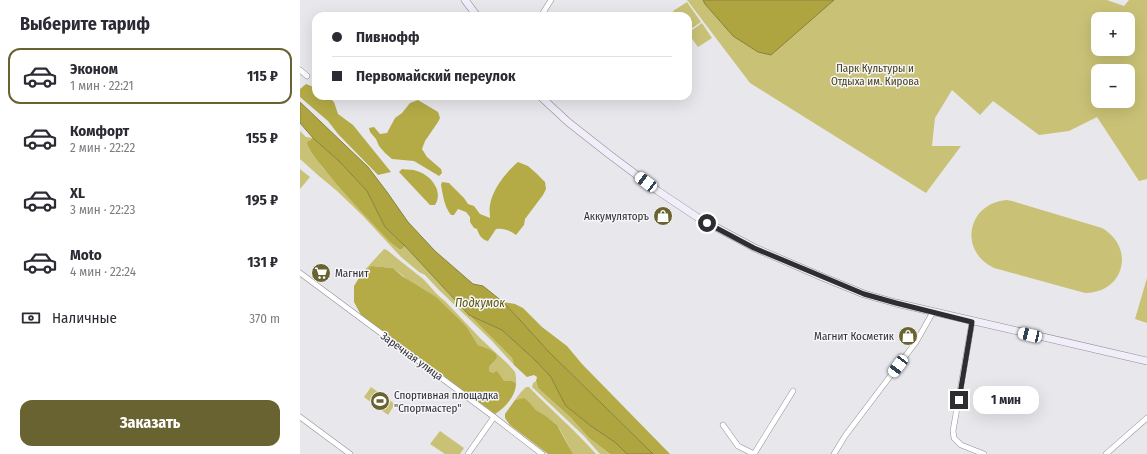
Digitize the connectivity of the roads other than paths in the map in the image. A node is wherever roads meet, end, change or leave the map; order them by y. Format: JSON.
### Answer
{"nodes":[{"id":1,"x":465,"y":0,"type":"edge"},
{"id":2,"x":551,"y":0,"type":"edge"},
{"id":3,"x":474,"y":12,"type":"edge"},
{"id":4,"x":544,"y":12,"type":"edge"},
{"id":5,"x":300,"y":70,"type":"edge"},
{"id":6,"x":307,"y":76,"type":"dead end"},
{"id":7,"x":544,"y":100,"type":"edge"},
{"id":8,"x":300,"y":273,"type":"edge"},
{"id":9,"x":933,"y":312,"type":"junction"},
{"id":10,"x":972,"y":322,"type":"junction"},
{"id":11,"x":1147,"y":361,"type":"edge"},
{"id":12,"x":793,"y":391,"type":"dead end"},
{"id":13,"x":300,"y":417,"type":"edge"},
{"id":14,"x":494,"y":417,"type":"junction"},
{"id":15,"x":1147,"y":418,"type":"edge"},
{"id":16,"x":723,"y":425,"type":"dead end"},
{"id":17,"x":350,"y":454,"type":"edge"},
{"id":18,"x":468,"y":454,"type":"edge"},
{"id":19,"x":542,"y":454,"type":"edge"},
{"id":20,"x":754,"y":454,"type":"edge"},
{"id":21,"x":834,"y":454,"type":"edge"},
{"id":22,"x":984,"y":454,"type":"edge"},
{"id":23,"x":1106,"y":454,"type":"edge"}],
"edges":[{"from":1,"to":3,"type":"street"},
{"from":2,"to":4,"type":"street"},
{"from":5,"to":6,"type":"street"},
{"from":7,"to":9,"type":"street"},
{"from":8,"to":14,"type":"street","name":"Заречная улица"},
{"from":9,"to":10,"type":"street"},
{"from":9,"to":21,"type":"street"},
{"from":10,"to":11,"type":"street"},
{"from":10,"to":22,"type":"street"},
{"from":12,"to":20,"type":"street"},
{"from":13,"to":17,"type":"street"},
{"from":14,"to":18,"type":"street"},
{"from":14,"to":19,"type":"street","name":"Заречная улица"},
{"from":15,"to":23,"type":"street"},
{"from":16,"to":20,"type":"street"}]}
